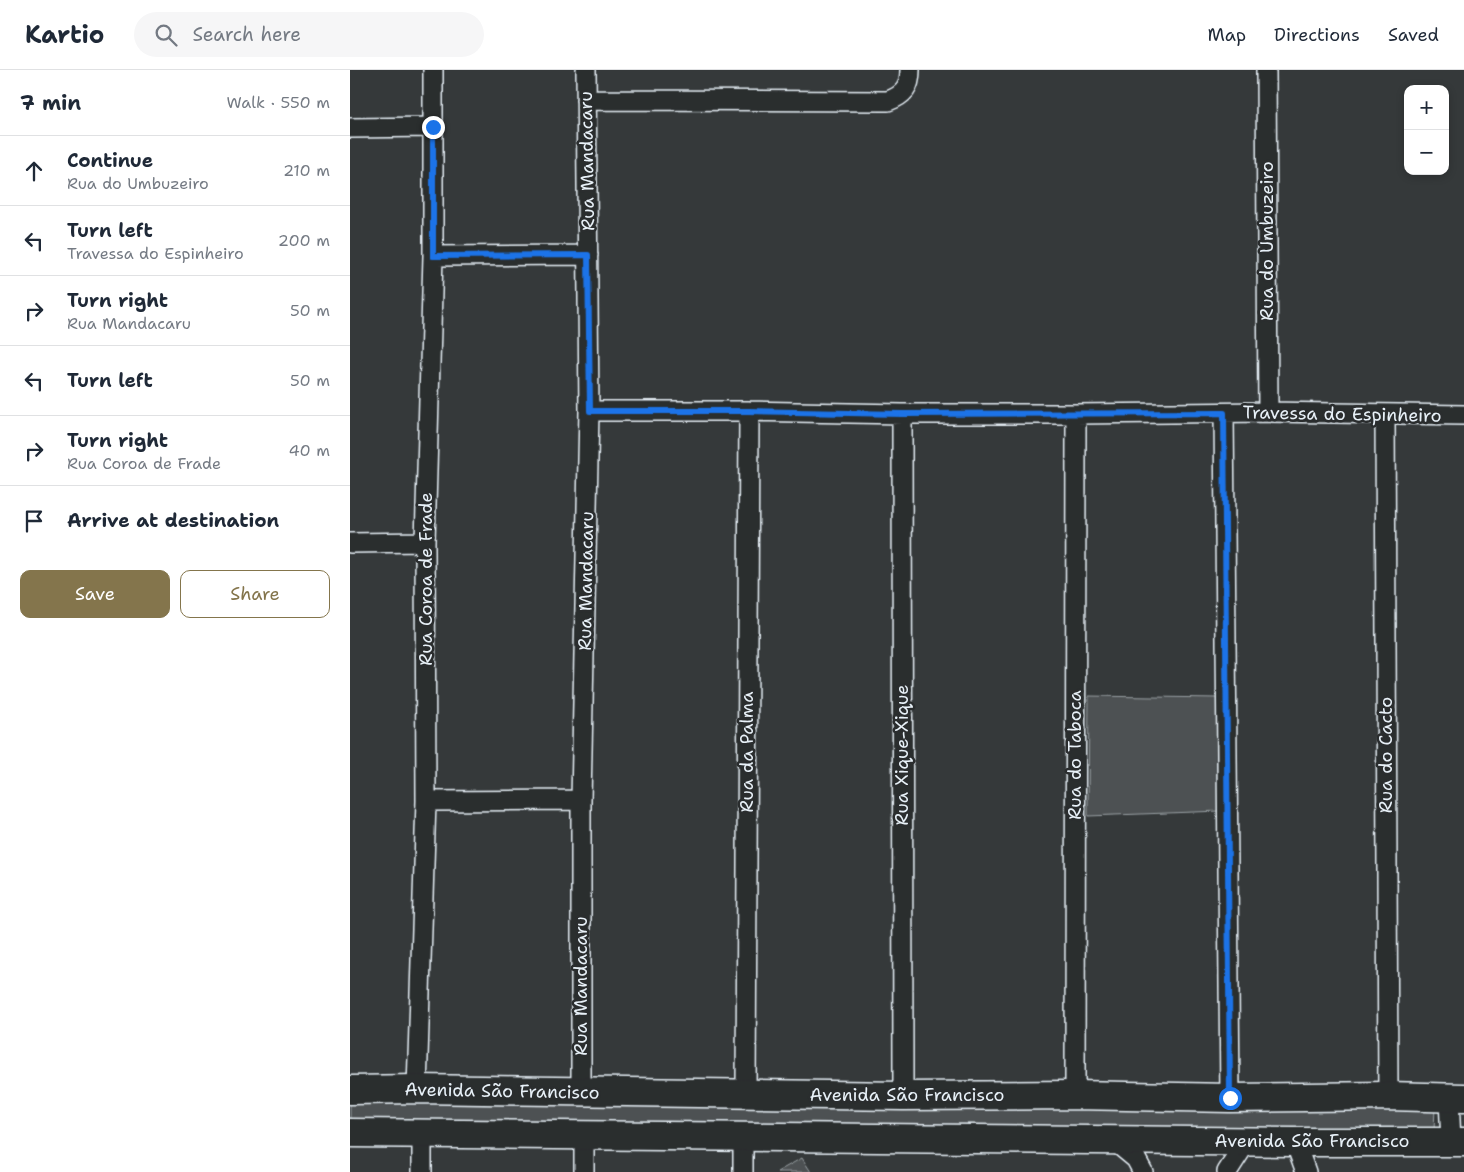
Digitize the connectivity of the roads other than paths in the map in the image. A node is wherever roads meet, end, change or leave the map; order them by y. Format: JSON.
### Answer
{"nodes":[{"id":1,"x":433,"y":70,"type":"edge"},
{"id":2,"x":586,"y":70,"type":"edge"},
{"id":3,"x":910,"y":70,"type":"edge"},
{"id":4,"x":1266,"y":70,"type":"edge"},
{"id":5,"x":586,"y":100,"type":"junction"},
{"id":6,"x":433,"y":127,"type":"junction"},
{"id":7,"x":350,"y":128,"type":"edge"},
{"id":8,"x":588,"y":255,"type":"junction"},
{"id":9,"x":433,"y":256,"type":"junction"},
{"id":10,"x":590,"y":411,"type":"junction"},
{"id":11,"x":749,"y":411,"type":"junction"},
{"id":12,"x":1268,"y":412,"type":"junction"},
{"id":13,"x":1224,"y":413,"type":"junction"},
{"id":14,"x":902,"y":414,"type":"junction"},
{"id":15,"x":1076,"y":414,"type":"junction"},
{"id":16,"x":1385,"y":414,"type":"junction"},
{"id":17,"x":1464,"y":415,"type":"edge"},
{"id":18,"x":425,"y":542,"type":"junction"},
{"id":19,"x":350,"y":543,"type":"edge"},
{"id":20,"x":581,"y":800,"type":"junction"},
{"id":21,"x":426,"y":801,"type":"junction"},
{"id":22,"x":417,"y":1089,"type":"junction"},
{"id":23,"x":350,"y":1090,"type":"edge"},
{"id":24,"x":581,"y":1092,"type":"junction"},
{"id":25,"x":746,"y":1094,"type":"junction"},
{"id":26,"x":1074,"y":1095,"type":"junction"},
{"id":27,"x":903,"y":1096,"type":"junction"},
{"id":28,"x":1388,"y":1096,"type":"junction"},
{"id":29,"x":1230,"y":1098,"type":"junction"},
{"id":30,"x":1457,"y":1098,"type":"edge"},
{"id":31,"x":350,"y":1133,"type":"edge"},
{"id":32,"x":422,"y":1133,"type":"junction"},
{"id":33,"x":584,"y":1135,"type":"junction"},
{"id":34,"x":743,"y":1136,"type":"junction"},
{"id":35,"x":1113,"y":1140,"type":"junction"},
{"id":36,"x":1247,"y":1141,"type":"junction"},
{"id":37,"x":1294,"y":1142,"type":"junction"},
{"id":38,"x":1458,"y":1142,"type":"edge"},
{"id":39,"x":422,"y":1172,"type":"edge"},
{"id":40,"x":584,"y":1172,"type":"edge"},
{"id":41,"x":743,"y":1172,"type":"edge"},
{"id":42,"x":1143,"y":1172,"type":"edge"},
{"id":43,"x":1228,"y":1172,"type":"edge"},
{"id":44,"x":1306,"y":1172,"type":"edge"}],
"edges":[{"from":1,"to":6,"type":"street","name":"Rua Coroa de Frade"},
{"from":2,"to":5,"type":"street","name":"Rua Mandacaru"},
{"from":3,"to":5,"type":"street"},
{"from":4,"to":12,"type":"street","name":"Rua do Umbuzeiro"},
{"from":5,"to":8,"type":"street","name":"Rua Mandacaru"},
{"from":6,"to":7,"type":"street"},
{"from":6,"to":9,"type":"street","name":"Rua Coroa de Frade"},
{"from":8,"to":9,"type":"street"},
{"from":8,"to":10,"type":"street","name":"Rua Mandacaru"},
{"from":9,"to":18,"type":"street","name":"Rua Coroa de Frade"},
{"from":10,"to":11,"type":"street","name":"Travessa do Espinheiro"},
{"from":10,"to":20,"type":"street","name":"Rua Mandacaru"},
{"from":11,"to":14,"type":"street","name":"Travessa do Espinheiro"},
{"from":11,"to":25,"type":"street","name":"Rua da Palma"},
{"from":12,"to":13,"type":"street","name":"Travessa do Espinheiro"},
{"from":12,"to":16,"type":"street","name":"Travessa do Espinheiro"},
{"from":13,"to":15,"type":"street","name":"Travessa do Espinheiro"},
{"from":13,"to":29,"type":"street"},
{"from":14,"to":15,"type":"street","name":"Travessa do Espinheiro"},
{"from":14,"to":27,"type":"street","name":"Rua Xique-Xique"},
{"from":15,"to":26,"type":"street","name":"Rua do Taboca"},
{"from":16,"to":17,"type":"street","name":"Travessa do Espinheiro"},
{"from":16,"to":28,"type":"street","name":"Rua do Cacto"},
{"from":18,"to":19,"type":"street"},
{"from":18,"to":21,"type":"street","name":"Rua Coroa de Frade"},
{"from":20,"to":21,"type":"street"},
{"from":20,"to":24,"type":"street","name":"Rua Mandacaru"},
{"from":21,"to":22,"type":"street","name":"Rua Coroa de Frade"},
{"from":22,"to":23,"type":"main road","name":"Avenida São Francisco"},
{"from":22,"to":24,"type":"main road","name":"Avenida São Francisco"},
{"from":24,"to":25,"type":"main road","name":"Avenida São Francisco"},
{"from":25,"to":27,"type":"main road","name":"Avenida São Francisco"},
{"from":26,"to":27,"type":"main road","name":"Avenida São Francisco"},
{"from":26,"to":29,"type":"main road","name":"Avenida São Francisco"},
{"from":28,"to":29,"type":"main road","name":"Avenida São Francisco"},
{"from":28,"to":30,"type":"main road","name":"Avenida São Francisco"},
{"from":30,"to":38,"type":"street"},
{"from":31,"to":32,"type":"main road","name":"Avenida São Francisco"},
{"from":32,"to":33,"type":"main road","name":"Avenida São Francisco"},
{"from":32,"to":39,"type":"street"},
{"from":33,"to":34,"type":"main road","name":"Avenida São Francisco"},
{"from":33,"to":40,"type":"street"},
{"from":34,"to":35,"type":"main road","name":"Avenida São Francisco"},
{"from":34,"to":41,"type":"street"},
{"from":35,"to":36,"type":"main road","name":"Avenida São Francisco"},
{"from":35,"to":42,"type":"street"},
{"from":36,"to":37,"type":"main road","name":"Avenida São Francisco"},
{"from":36,"to":43,"type":"street"},
{"from":37,"to":38,"type":"main road","name":"Avenida São Francisco"},
{"from":37,"to":44,"type":"street"}]}
